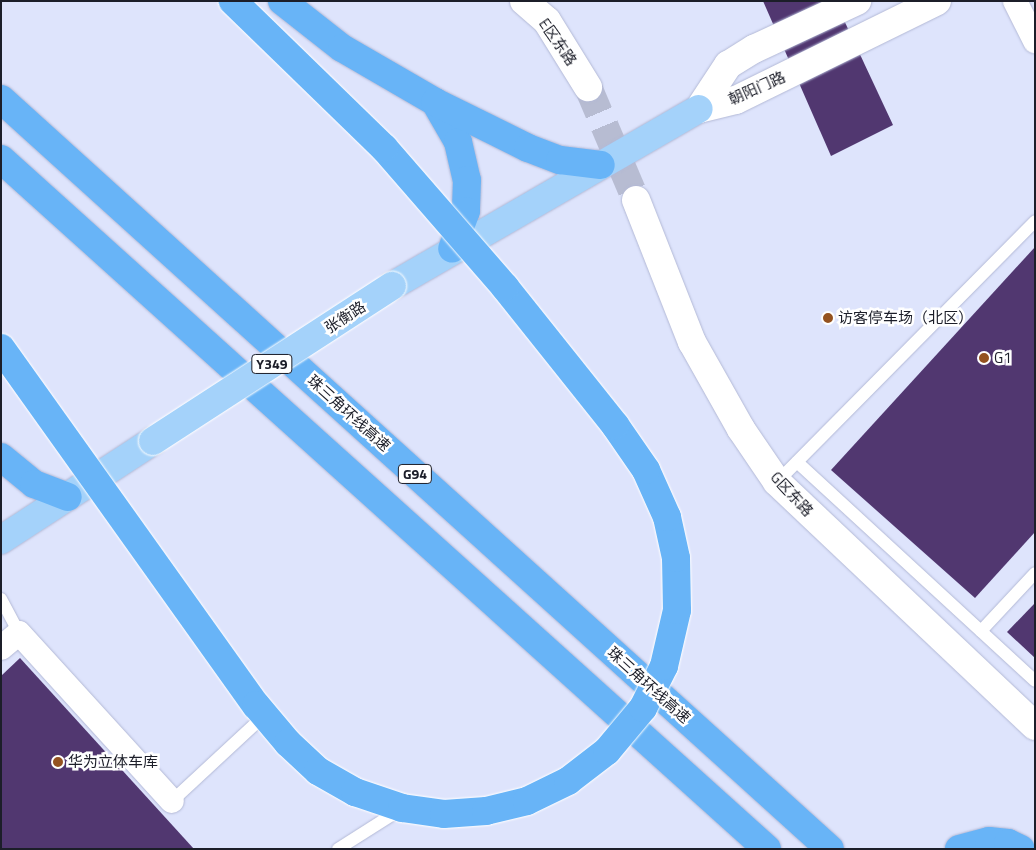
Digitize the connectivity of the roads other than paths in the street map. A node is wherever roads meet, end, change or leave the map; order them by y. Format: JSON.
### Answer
{"nodes":[{"id":1,"x":233,"y":1,"type":"edge"},
{"id":2,"x":282,"y":1,"type":"edge"},
{"id":3,"x":524,"y":1,"type":"edge"},
{"id":4,"x":857,"y":1,"type":"edge"},
{"id":5,"x":937,"y":1,"type":"edge"},
{"id":6,"x":1014,"y":1,"type":"edge"},
{"id":7,"x":1035,"y":41,"type":"edge"},
{"id":8,"x":588,"y":87,"type":"tunnel mouth"},
{"id":9,"x":1,"y":99,"type":"edge"},
{"id":10,"x":435,"y":102,"type":"junction"},
{"id":11,"x":699,"y":109,"type":"junction"},
{"id":12,"x":1,"y":159,"type":"edge"},
{"id":13,"x":601,"y":165,"type":"junction"},
{"id":14,"x":636,"y":200,"type":"tunnel mouth"},
{"id":15,"x":1035,"y":221,"type":"edge"},
{"id":16,"x":452,"y":249,"type":"junction"},
{"id":17,"x":1,"y":348,"type":"edge"},
{"id":18,"x":1,"y":457,"type":"edge"},
{"id":19,"x":797,"y":462,"type":"junction"},
{"id":20,"x":778,"y":482,"type":"junction"},
{"id":21,"x":68,"y":497,"type":"junction"},
{"id":22,"x":1,"y":540,"type":"edge"},
{"id":23,"x":1035,"y":573,"type":"edge"},
{"id":24,"x":1,"y":599,"type":"edge"},
{"id":25,"x":981,"y":631,"type":"junction"},
{"id":26,"x":10,"y":641,"type":"edge"},
{"id":27,"x":1035,"y":681,"type":"edge"},
{"id":28,"x":265,"y":716,"type":"junction"},
{"id":29,"x":1035,"y":726,"type":"edge"},
{"id":30,"x":172,"y":801,"type":"joint"},
{"id":31,"x":402,"y":808,"type":"junction"},
{"id":32,"x":338,"y":849,"type":"edge"},
{"id":33,"x":767,"y":849,"type":"edge"},
{"id":34,"x":830,"y":849,"type":"edge"},
{"id":35,"x":959,"y":849,"type":"edge"},
{"id":36,"x":1021,"y":849,"type":"edge"}],
"edges":[{"from":1,"to":31,"type":"highway","bridge":true},
{"from":2,"to":10,"type":"highway"},
{"from":3,"to":8,"type":"street","name":"E区东路"},
{"from":4,"to":11,"type":"street","name":"朝阳门路"},
{"from":5,"to":11,"type":"street","name":"朝阳门路"},
{"from":6,"to":7,"type":"street"},
{"from":9,"to":34,"type":"highway","name":"珠三角环线高速","number":"G94"},
{"from":10,"to":13,"type":"highway"},
{"from":10,"to":16,"type":"highway"},
{"from":11,"to":13,"type":"main road","name":"张衡路"},
{"from":12,"to":33,"type":"highway","number":"G94"},
{"from":13,"to":16,"type":"main road","name":"张衡路"},
{"from":14,"to":20,"type":"street","name":"G区东路"},
{"from":15,"to":19,"type":"lane"},
{"from":16,"to":21,"type":"main road","name":"张衡路","number":"Y349","bridge":true},
{"from":17,"to":28,"type":"highway","bridge":true},
{"from":18,"to":21,"type":"highway"},
{"from":19,"to":20,"type":"lane"},
{"from":19,"to":25,"type":"lane"},
{"from":20,"to":29,"type":"street","name":"G区东路"},
{"from":21,"to":22,"type":"main road","name":"张衡路","number":"Y349"},
{"from":23,"to":25,"type":"lane"},
{"from":24,"to":26,"type":"lane"},
{"from":25,"to":27,"type":"lane"},
{"from":26,"to":30,"type":"street"},
{"from":28,"to":30,"type":"lane"},
{"from":28,"to":31,"type":"highway","bridge":true},
{"from":31,"to":32,"type":"lane"},
{"from":35,"to":36,"type":"highway"}]}
